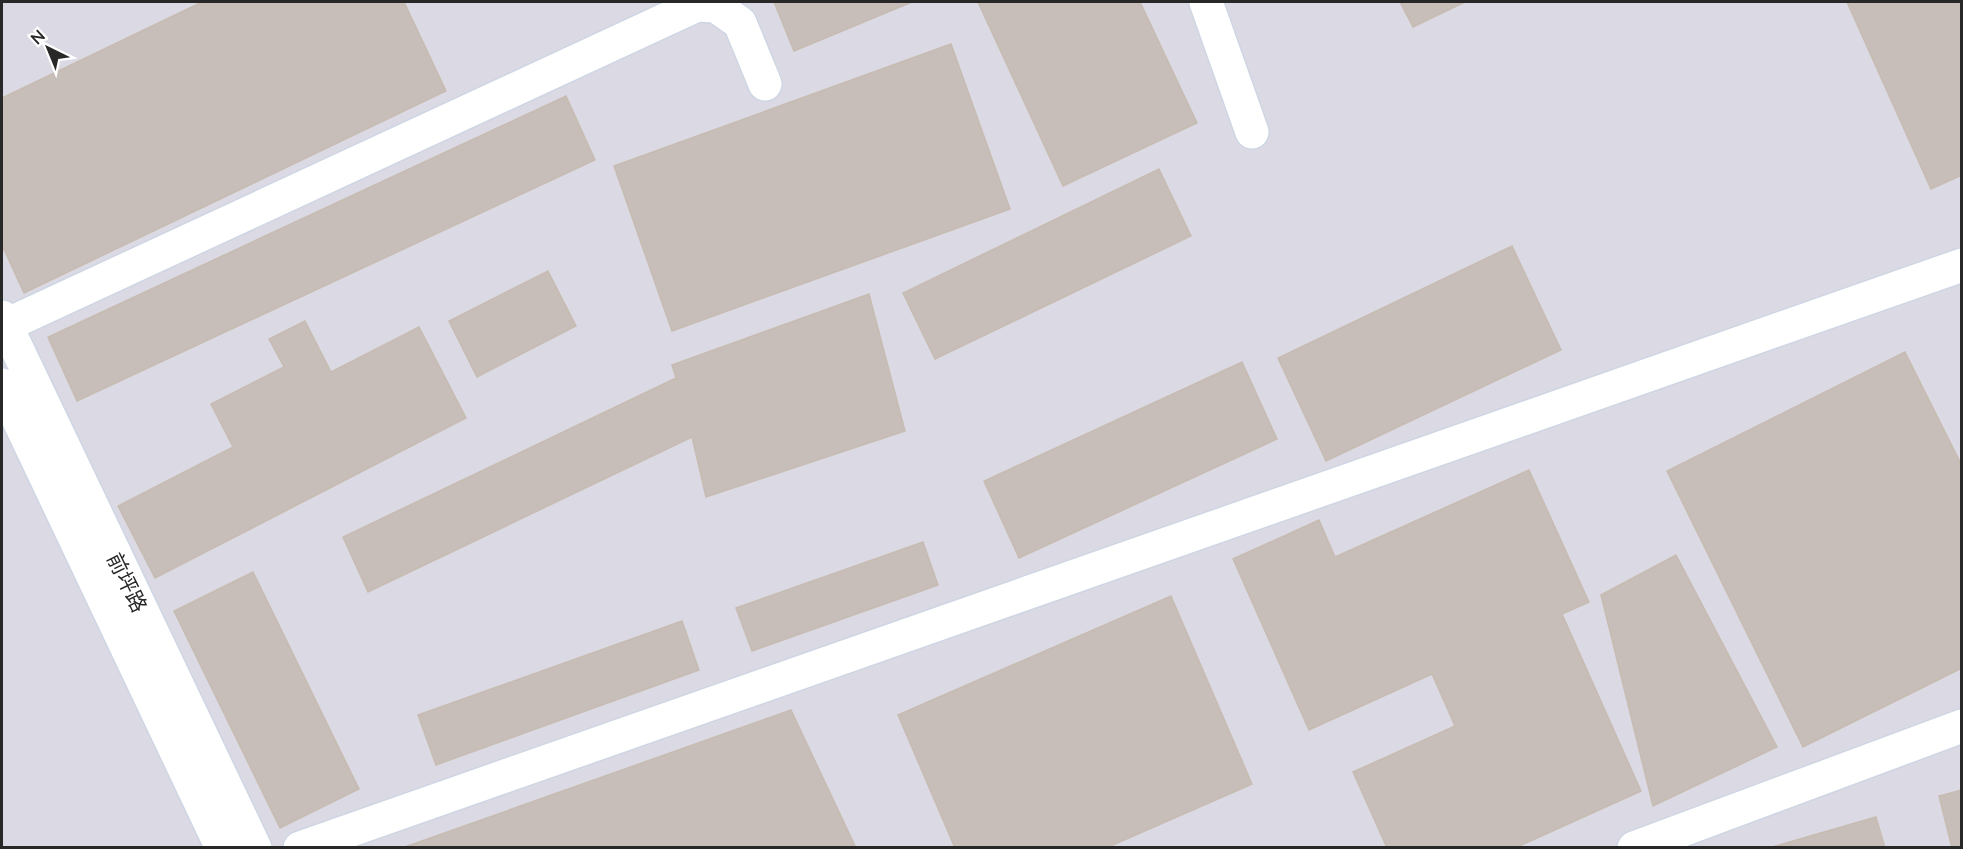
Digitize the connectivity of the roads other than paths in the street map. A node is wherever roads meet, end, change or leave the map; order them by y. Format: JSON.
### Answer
{"nodes":[{"id":1,"x":1206,"y":2,"type":"edge"},
{"id":2,"x":765,"y":84,"type":"dead end"},
{"id":3,"x":1252,"y":132,"type":"dead end"},
{"id":4,"x":1962,"y":265,"type":"edge"},
{"id":5,"x":3,"y":323,"type":"edge"},
{"id":6,"x":2,"y":385,"type":"edge"},
{"id":7,"x":1962,"y":726,"type":"edge"},
{"id":8,"x":222,"y":848,"type":"edge"},
{"id":9,"x":255,"y":848,"type":"edge"},
{"id":10,"x":300,"y":848,"type":"edge"},
{"id":11,"x":1634,"y":848,"type":"edge"}],
"edges":[{"from":1,"to":3,"type":"street"},
{"from":2,"to":5,"type":"street"},
{"from":4,"to":10,"type":"street"},
{"from":5,"to":9,"type":"street","name":"前坪路"},
{"from":6,"to":8,"type":"street","name":"前坪路"},
{"from":7,"to":11,"type":"street"}]}
